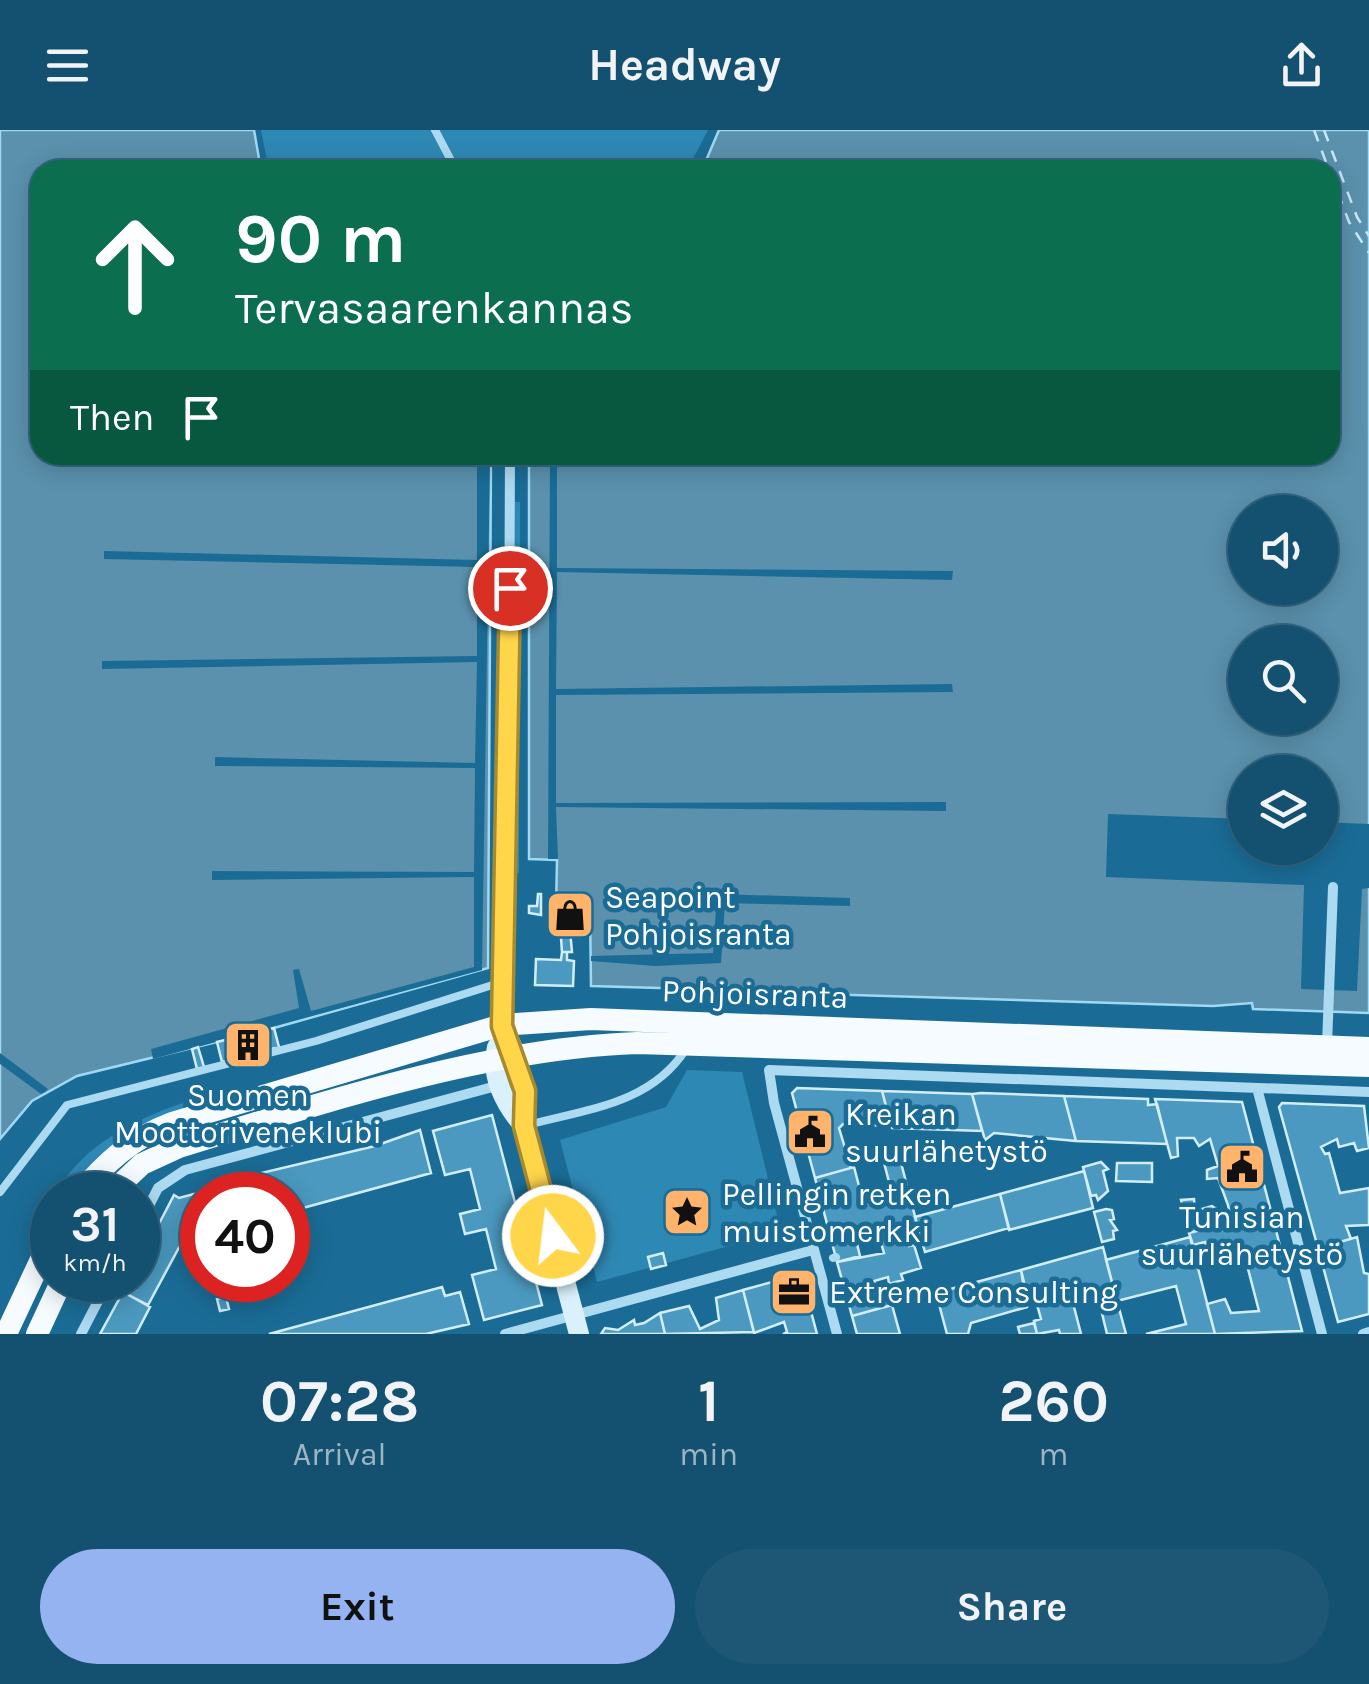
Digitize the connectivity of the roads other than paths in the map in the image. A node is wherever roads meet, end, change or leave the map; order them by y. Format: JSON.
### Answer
{"nodes":[{"id":1,"x":439,"y":132,"type":"edge"},
{"id":2,"x":452,"y":160,"type":"edge"},
{"id":3,"x":510,"y":465,"type":"edge"},
{"id":4,"x":1333,"y":886,"type":"dead end"},
{"id":5,"x":502,"y":982,"type":"junction"},
{"id":6,"x":502,"y":1026,"type":"junction"},
{"id":7,"x":689,"y":1045,"type":"junction"},
{"id":8,"x":1326,"y":1046,"type":"junction"},
{"id":9,"x":1369,"y":1048,"type":"edge"},
{"id":10,"x":505,"y":1058,"type":"junction"},
{"id":11,"x":1369,"y":1066,"type":"edge"},
{"id":12,"x":500,"y":1085,"type":"junction"},
{"id":13,"x":1257,"y":1088,"type":"junction"},
{"id":14,"x":1369,"y":1092,"type":"edge"},
{"id":15,"x":524,"y":1126,"type":"junction"},
{"id":16,"x":158,"y":1154,"type":"junction"},
{"id":17,"x":98,"y":1172,"type":"edge"},
{"id":18,"x":130,"y":1172,"type":"edge"},
{"id":19,"x":170,"y":1177,"type":"junction"},
{"id":20,"x":0,"y":1192,"type":"edge"},
{"id":21,"x":160,"y":1193,"type":"edge"},
{"id":22,"x":813,"y":1250,"type":"junction"},
{"id":23,"x":30,"y":1283,"type":"edge"},
{"id":24,"x":52,"y":1302,"type":"edge"},
{"id":25,"x":98,"y":1302,"type":"edge"},
{"id":26,"x":576,"y":1324,"type":"edge"},
{"id":27,"x":6,"y":1334,"type":"edge"},
{"id":28,"x":37,"y":1334,"type":"edge"},
{"id":29,"x":81,"y":1334,"type":"edge"},
{"id":30,"x":506,"y":1334,"type":"edge"},
{"id":31,"x":837,"y":1334,"type":"edge"},
{"id":32,"x":1322,"y":1334,"type":"edge"}],
"edges":[{"from":1,"to":2,"type":"lane"},
{"from":3,"to":5,"type":"street"},
{"from":4,"to":8,"type":"street"},
{"from":5,"to":6,"type":"street"},
{"from":5,"to":20,"type":"lane"},
{"from":6,"to":8,"type":"main road","name":"Pohjoisranta"},
{"from":6,"to":10,"type":"street"},
{"from":6,"to":17,"type":"main road","name":"Pohjoisranta"},
{"from":7,"to":10,"type":"main road","name":"Pohjoisranta"},
{"from":7,"to":11,"type":"main road","name":"Pohjoisranta"},
{"from":7,"to":15,"type":"lane"},
{"from":8,"to":9,"type":"main road","name":"Pohjoisranta"},
{"from":10,"to":12,"type":"street"},
{"from":10,"to":15,"type":"street"},
{"from":10,"to":16,"type":"main road","name":"Pohjoisranta"},
{"from":12,"to":15,"type":"street"},
{"from":12,"to":19,"type":"street"},
{"from":13,"to":14,"type":"street"},
{"from":13,"to":22,"type":"street"},
{"from":13,"to":32,"type":"street"},
{"from":15,"to":26,"type":"street"},
{"from":16,"to":18,"type":"main road"},
{"from":16,"to":19,"type":"main road"},
{"from":19,"to":21,"type":"street"},
{"from":22,"to":26,"type":"street"},
{"from":22,"to":31,"type":"street"},
{"from":23,"to":27,"type":"main road"},
{"from":24,"to":28,"type":"main road"},
{"from":25,"to":29,"type":"street"},
{"from":26,"to":30,"type":"street"}]}
